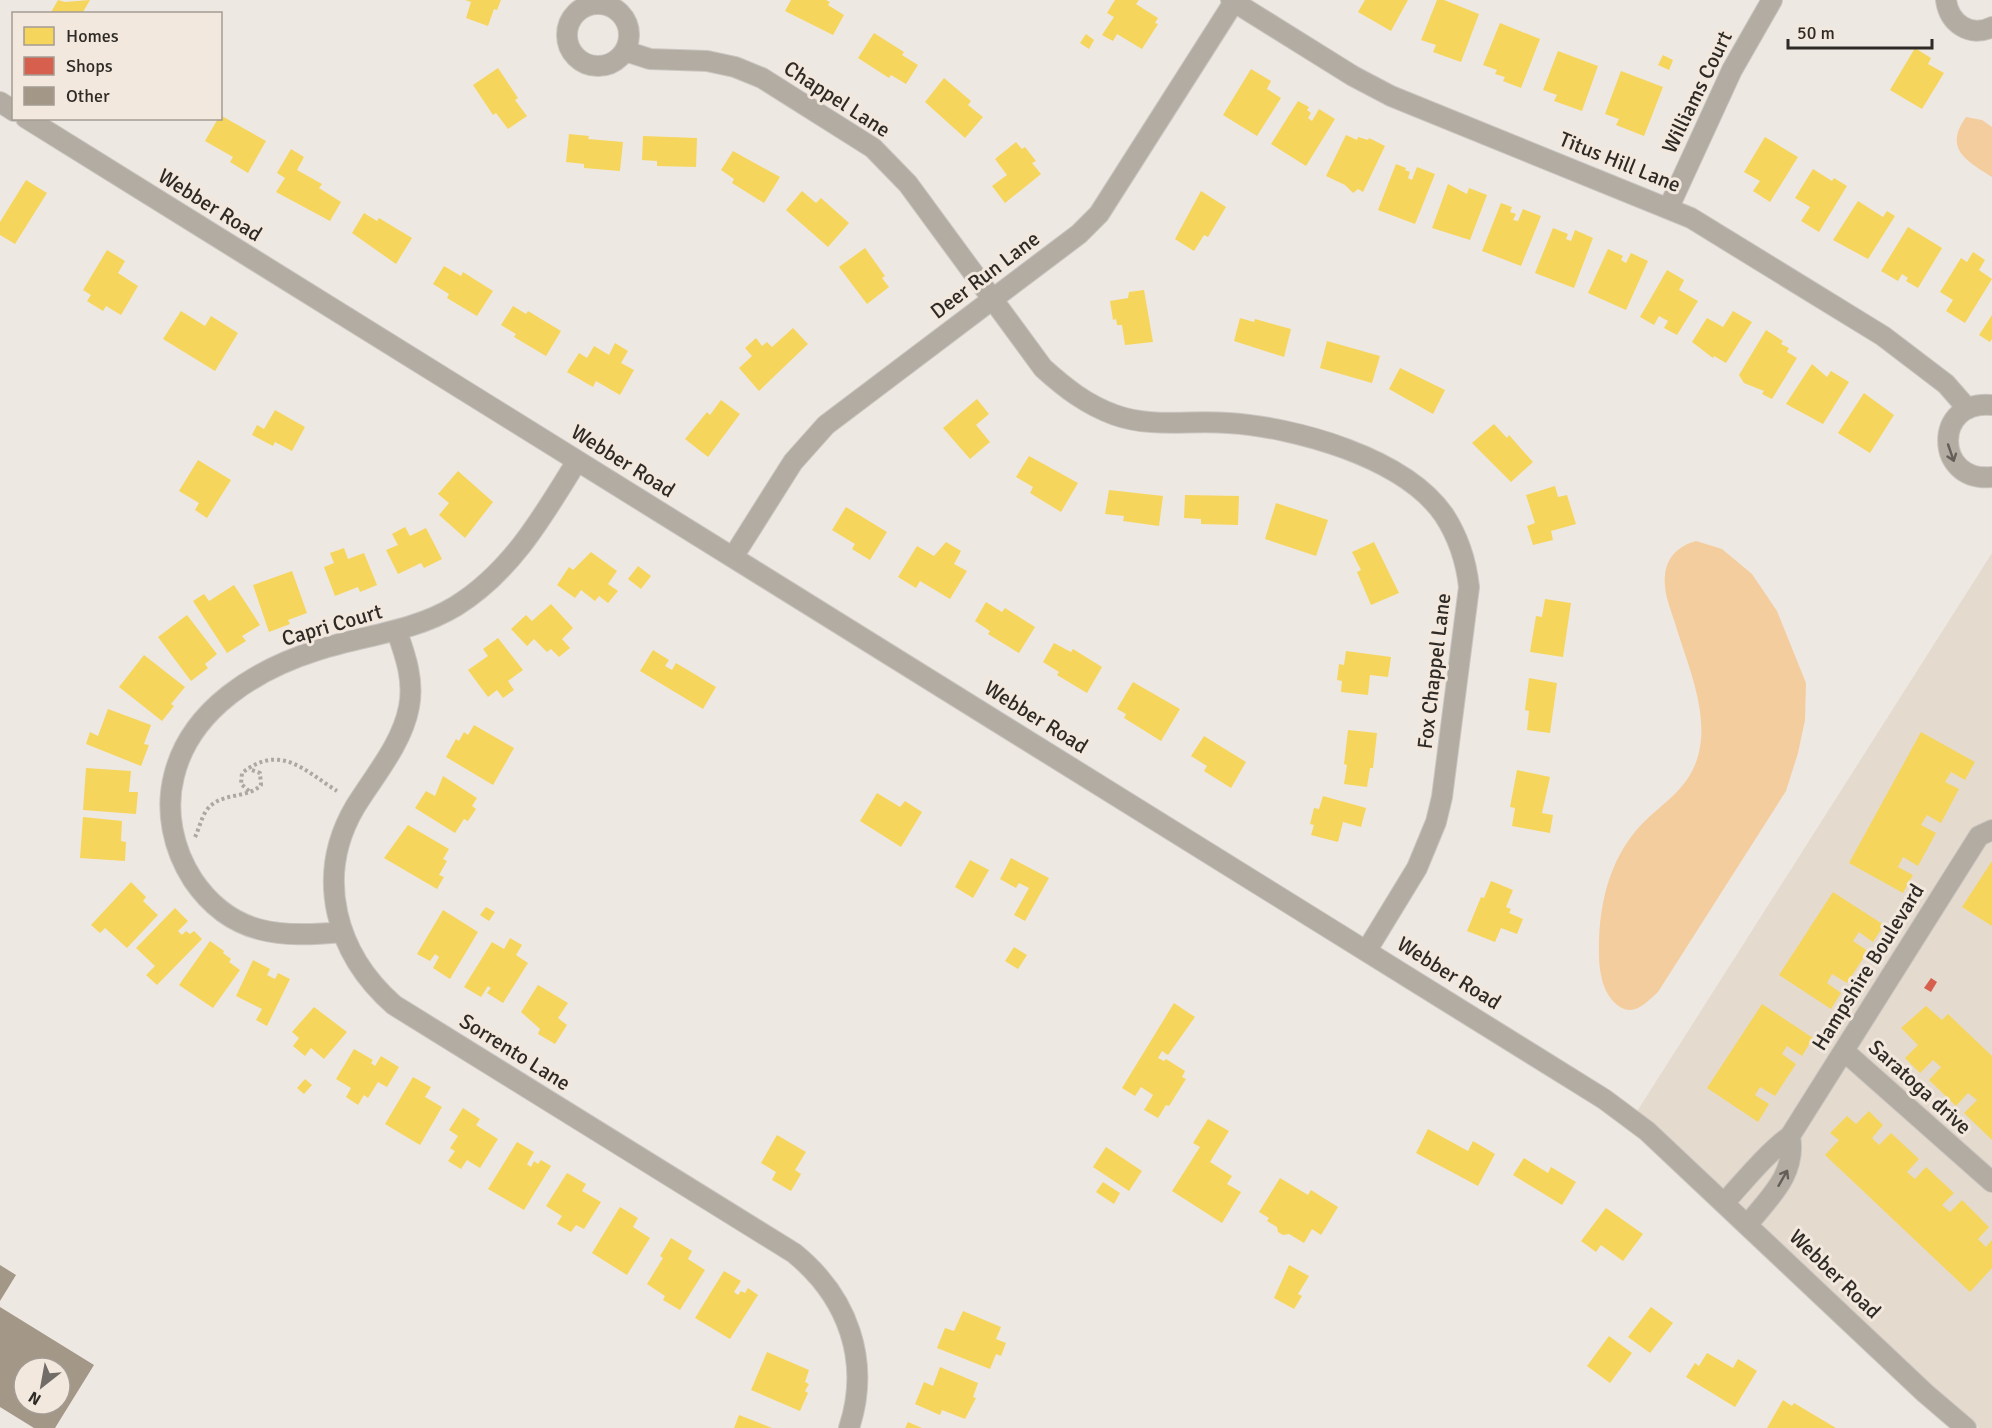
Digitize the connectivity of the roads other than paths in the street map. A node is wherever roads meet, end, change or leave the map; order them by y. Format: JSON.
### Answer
{"nodes":[{"id":1,"x":1772,"y":0,"type":"edge"},
{"id":2,"x":1943,"y":0,"type":"edge"},
{"id":3,"x":1232,"y":1,"type":"edge"},
{"id":4,"x":1992,"y":27,"type":"edge"},
{"id":5,"x":625,"y":51,"type":"dead end"},
{"id":6,"x":29,"y":120,"type":"edge"},
{"id":7,"x":1669,"y":207,"type":"junction"},
{"id":8,"x":992,"y":300,"type":"junction"},
{"id":9,"x":1992,"y":405,"type":"edge"},
{"id":10,"x":1967,"y":408,"type":"junction"},
{"id":11,"x":577,"y":461,"type":"junction"},
{"id":12,"x":1992,"y":477,"type":"edge"},
{"id":13,"x":733,"y":557,"type":"junction"},
{"id":14,"x":397,"y":632,"type":"junction"},
{"id":15,"x":1992,"y":830,"type":"edge"},
{"id":16,"x":342,"y":932,"type":"junction"},
{"id":17,"x":1367,"y":951,"type":"junction"},
{"id":18,"x":1844,"y":1051,"type":"junction"},
{"id":19,"x":1790,"y":1136,"type":"junction"},
{"id":20,"x":1992,"y":1182,"type":"edge"},
{"id":21,"x":1725,"y":1202,"type":"junction"},
{"id":22,"x":1748,"y":1224,"type":"junction"},
{"id":23,"x":849,"y":1428,"type":"edge"},
{"id":24,"x":1966,"y":1428,"type":"edge"}],
"edges":[{"from":1,"to":7,"type":"street","name":"Williams Court"},
{"from":2,"to":4,"type":"street"},
{"from":3,"to":7,"type":"street","name":"Titus Hill Lane"},
{"from":3,"to":8,"type":"street","name":"Deer Run Lane"},
{"from":5,"to":8,"type":"street","name":"Chappel Lane"},
{"from":6,"to":11,"type":"street","name":"Webber Road"},
{"from":7,"to":10,"type":"street","name":"Titus Hill Lane"},
{"from":8,"to":13,"type":"street","name":"Deer Run Lane"},
{"from":8,"to":17,"type":"street","name":"Fox Chappel Lane"},
{"from":9,"to":10,"type":"street"},
{"from":10,"to":12,"type":"street","one_way":true},
{"from":11,"to":13,"type":"street","name":"Webber Road"},
{"from":11,"to":14,"type":"street","name":"Capri Court"},
{"from":13,"to":17,"type":"street","name":"Webber Road"},
{"from":14,"to":16,"type":"street","name":"Sorrento Lane"},
{"from":14,"to":16,"type":"street","name":"Capri Court"},
{"from":15,"to":18,"type":"street","name":"Hampshire Boulevard"},
{"from":16,"to":23,"type":"street","name":"Sorrento Lane"},
{"from":17,"to":21,"type":"street","name":"Webber Road"},
{"from":18,"to":19,"type":"street","name":"Hampshire Boulevard"},
{"from":18,"to":20,"type":"street","name":"Saratoga drive"},
{"from":19,"to":21,"type":"street","name":"Hampshire Boulevard"},
{"from":22,"to":19,"type":"street","one_way":true},
{"from":21,"to":22,"type":"street","name":"Webber Road"},
{"from":22,"to":24,"type":"street","name":"Webber Road"}]}
